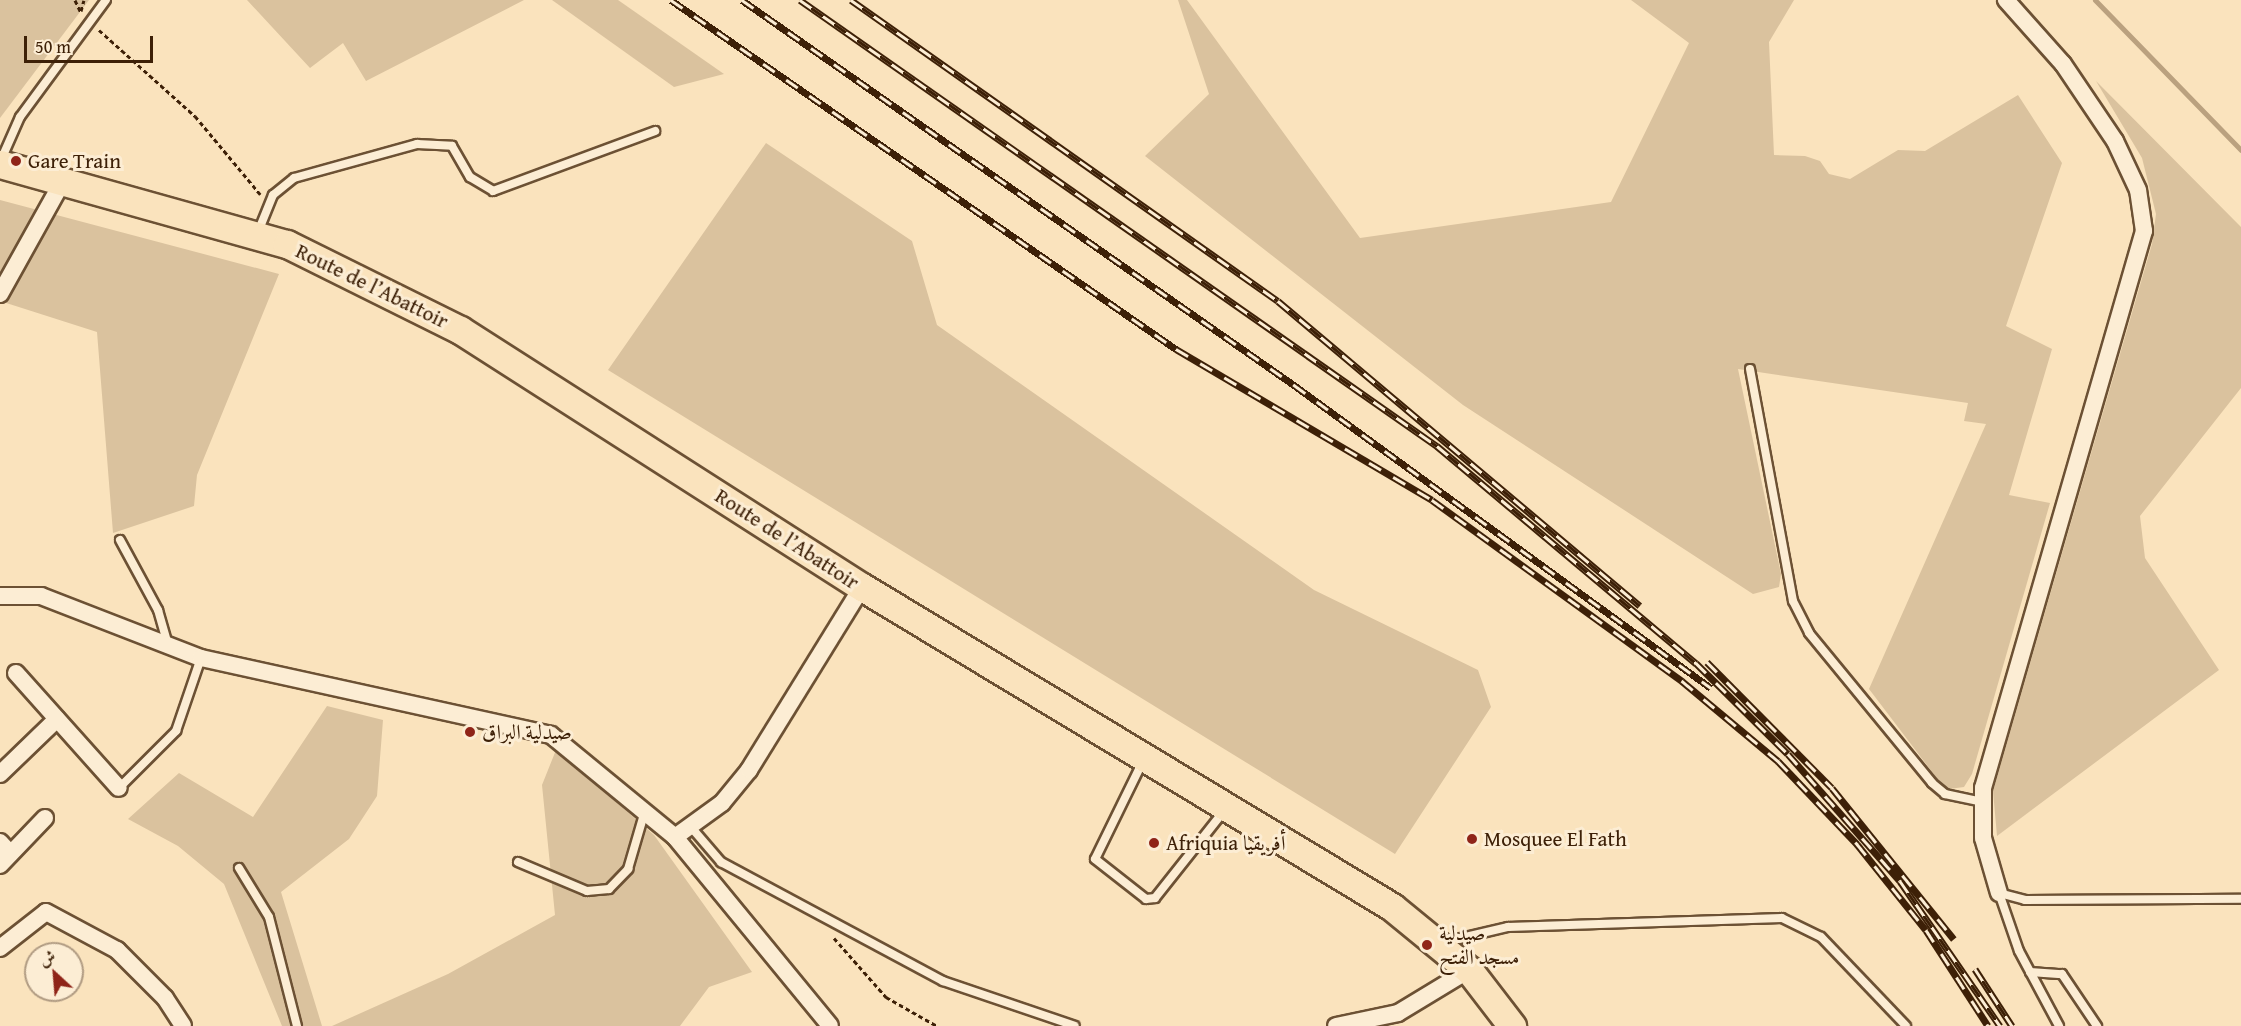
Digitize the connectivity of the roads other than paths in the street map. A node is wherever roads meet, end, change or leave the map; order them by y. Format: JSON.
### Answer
{"nodes":[{"id":1,"x":106,"y":0,"type":"edge"},
{"id":2,"x":2006,"y":0,"type":"edge"},
{"id":3,"x":655,"y":131,"type":"dead end"},
{"id":4,"x":0,"y":164,"type":"edge"},
{"id":5,"x":64,"y":179,"type":"junction"},
{"id":6,"x":257,"y":236,"type":"junction"},
{"id":7,"x":0,"y":294,"type":"edge"},
{"id":8,"x":1750,"y":369,"type":"dead end"},
{"id":9,"x":120,"y":540,"type":"dead end"},
{"id":10,"x":862,"y":587,"type":"junction"},
{"id":11,"x":0,"y":596,"type":"edge"},
{"id":12,"x":168,"y":645,"type":"junction"},
{"id":13,"x":201,"y":658,"type":"junction"},
{"id":14,"x":16,"y":673,"type":"dead end"},
{"id":15,"x":57,"y":719,"type":"junction"},
{"id":16,"x":1145,"y":757,"type":"junction"},
{"id":17,"x":0,"y":774,"type":"edge"},
{"id":18,"x":119,"y":788,"type":"joint"},
{"id":19,"x":1982,"y":802,"type":"junction"},
{"id":20,"x":646,"y":808,"type":"junction"},
{"id":21,"x":1226,"y":808,"type":"junction"},
{"id":22,"x":45,"y":818,"type":"dead end"},
{"id":23,"x":690,"y":826,"type":"junction"},
{"id":24,"x":675,"y":837,"type":"junction"},
{"id":25,"x":3,"y":853,"type":"edge"},
{"id":26,"x":518,"y":862,"type":"dead end"},
{"id":27,"x":239,"y":868,"type":"dead end"},
{"id":28,"x":1999,"y":893,"type":"junction"},
{"id":29,"x":2241,"y":899,"type":"edge"},
{"id":30,"x":1438,"y":943,"type":"junction"},
{"id":31,"x":0,"y":948,"type":"edge"},
{"id":32,"x":1469,"y":970,"type":"junction"},
{"id":33,"x":2030,"y":972,"type":"junction"},
{"id":34,"x":183,"y":1026,"type":"edge"},
{"id":35,"x":297,"y":1026,"type":"edge"},
{"id":36,"x":830,"y":1026,"type":"edge"},
{"id":37,"x":1075,"y":1026,"type":"edge"},
{"id":38,"x":1336,"y":1026,"type":"edge"},
{"id":39,"x":1512,"y":1026,"type":"edge"},
{"id":40,"x":1906,"y":1026,"type":"edge"},
{"id":41,"x":2059,"y":1026,"type":"edge"},
{"id":42,"x":2097,"y":1026,"type":"edge"}],
"edges":[{"from":1,"to":4,"type":"lane"},
{"from":2,"to":19,"type":"street"},
{"from":3,"to":6,"type":"lane"},
{"from":4,"to":5,"type":"main road","name":"Route de l’Abattoir"},
{"from":5,"to":6,"type":"main road","name":"Route de l’Abattoir"},
{"from":5,"to":7,"type":"street"},
{"from":6,"to":10,"type":"main road","name":"Route de l’Abattoir"},
{"from":8,"to":19,"type":"lane"},
{"from":9,"to":12,"type":"lane"},
{"from":10,"to":16,"type":"main road","name":"Route de l’Abattoir"},
{"from":10,"to":23,"type":"street"},
{"from":11,"to":12,"type":"street"},
{"from":12,"to":13,"type":"street"},
{"from":13,"to":18,"type":"lane"},
{"from":13,"to":20,"type":"street"},
{"from":14,"to":15,"type":"street"},
{"from":15,"to":17,"type":"street"},
{"from":15,"to":18,"type":"street"},
{"from":16,"to":21,"type":"main road","name":"Route de l’Abattoir"},
{"from":16,"to":21,"type":"lane"},
{"from":19,"to":28,"type":"street"},
{"from":20,"to":24,"type":"street"},
{"from":20,"to":26,"type":"lane"},
{"from":21,"to":30,"type":"main road","name":"Route de l’Abattoir"},
{"from":22,"to":25,"type":"street"},
{"from":23,"to":24,"type":"street"},
{"from":23,"to":37,"type":"lane"},
{"from":24,"to":36,"type":"street"},
{"from":27,"to":35,"type":"lane"},
{"from":28,"to":29,"type":"lane"},
{"from":28,"to":33,"type":"lane"},
{"from":30,"to":32,"type":"main road","name":"Route de l’Abattoir"},
{"from":30,"to":40,"type":"lane"},
{"from":31,"to":34,"type":"street"},
{"from":32,"to":38,"type":"street"},
{"from":32,"to":39,"type":"main road","name":"Route de l’Abattoir"},
{"from":33,"to":41,"type":"lane"},
{"from":33,"to":42,"type":"lane"}]}
